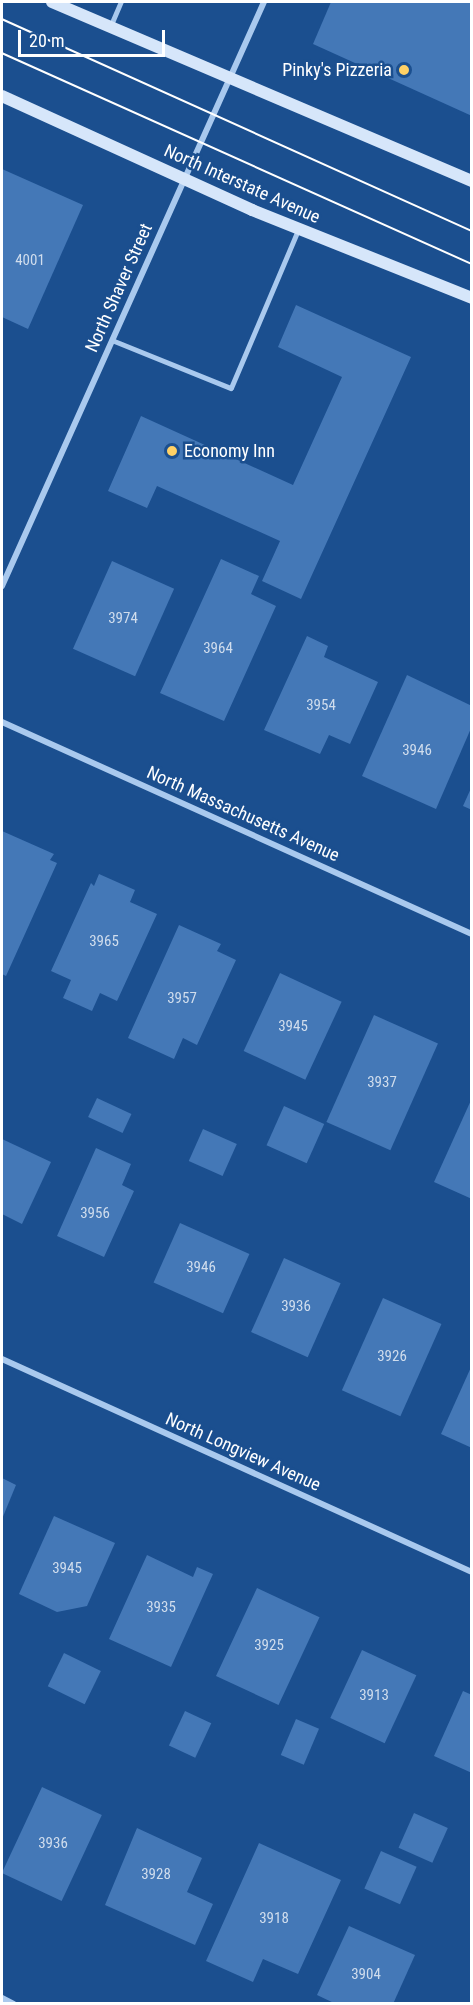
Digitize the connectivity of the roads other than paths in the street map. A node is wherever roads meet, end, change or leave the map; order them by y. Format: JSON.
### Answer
{"nodes":[{"id":1,"x":52,"y":2,"type":"edge"},
{"id":2,"x":121,"y":2,"type":"edge"},
{"id":3,"x":264,"y":2,"type":"edge"},
{"id":4,"x":111,"y":25,"type":"junction"},
{"id":5,"x":231,"y":76,"type":"junction"},
{"id":6,"x":2,"y":96,"type":"edge"},
{"id":7,"x":185,"y":179,"type":"junction"},
{"id":8,"x":471,"y":181,"type":"edge"},
{"id":9,"x":298,"y":229,"type":"junction"},
{"id":10,"x":471,"y":298,"type":"edge"},
{"id":11,"x":112,"y":339,"type":"junction"},
{"id":12,"x":2,"y":586,"type":"edge"},
{"id":13,"x":2,"y":722,"type":"edge"},
{"id":14,"x":471,"y":934,"type":"edge"},
{"id":15,"x":2,"y":1359,"type":"edge"},
{"id":16,"x":471,"y":1572,"type":"edge"},
{"id":17,"x":2,"y":1998,"type":"edge"},
{"id":18,"x":14,"y":2004,"type":"edge"}],
"edges":[{"from":1,"to":4,"type":"street"},
{"from":2,"to":4,"type":"lane"},
{"from":3,"to":5,"type":"street","name":"North Shaver Street"},
{"from":4,"to":5,"type":"street"},
{"from":5,"to":7,"type":"street","name":"North Shaver Street"},
{"from":5,"to":8,"type":"street"},
{"from":6,"to":7,"type":"street","name":"North Interstate Avenue"},
{"from":7,"to":9,"type":"street","name":"North Interstate Avenue"},
{"from":7,"to":11,"type":"street","name":"North Shaver Street"},
{"from":9,"to":10,"type":"street","name":"North Interstate Avenue"},
{"from":9,"to":11,"type":"lane"},
{"from":11,"to":12,"type":"street","name":"North Shaver Street"},
{"from":13,"to":14,"type":"street","name":"North Massachusetts Avenue"},
{"from":15,"to":16,"type":"street","name":"North Longview Avenue"},
{"from":17,"to":18,"type":"street"}]}
